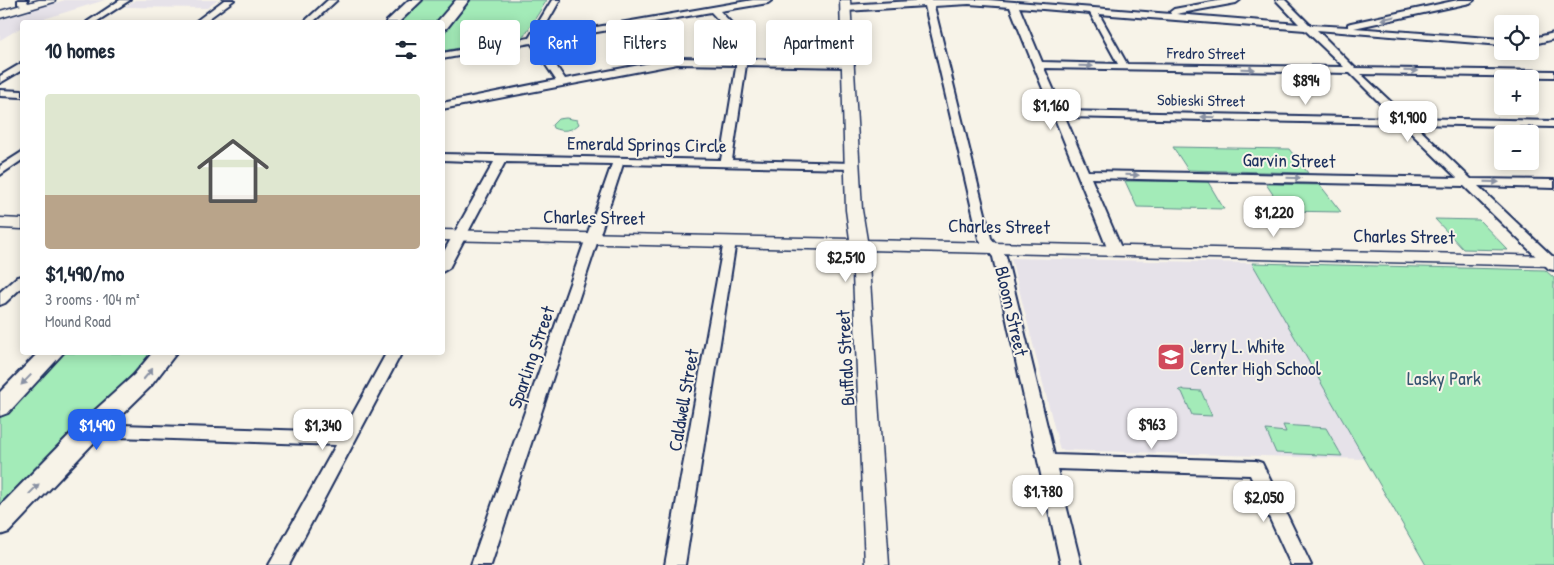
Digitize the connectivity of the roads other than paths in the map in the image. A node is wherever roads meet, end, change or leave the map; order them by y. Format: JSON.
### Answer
{"nodes":[{"id":1,"x":50,"y":0,"type":"edge"},
{"id":2,"x":126,"y":0,"type":"edge"},
{"id":3,"x":230,"y":0,"type":"edge"},
{"id":4,"x":333,"y":0,"type":"edge"},
{"id":5,"x":416,"y":0,"type":"edge"},
{"id":6,"x":463,"y":0,"type":"edge"},
{"id":7,"x":556,"y":0,"type":"edge"},
{"id":8,"x":768,"y":0,"type":"edge"},
{"id":9,"x":998,"y":0,"type":"edge"},
{"id":10,"x":1236,"y":0,"type":"edge"},
{"id":11,"x":1280,"y":0,"type":"edge"},
{"id":12,"x":1470,"y":0,"type":"edge"},
{"id":13,"x":986,"y":2,"type":"junction"},
{"id":14,"x":27,"y":3,"type":"edge"},
{"id":15,"x":929,"y":3,"type":"junction"},
{"id":16,"x":846,"y":4,"type":"edge"},
{"id":17,"x":1013,"y":4,"type":"junction"},
{"id":18,"x":713,"y":9,"type":"junction"},
{"id":19,"x":1093,"y":11,"type":"junction"},
{"id":20,"x":0,"y":15,"type":"edge"},
{"id":21,"x":1156,"y":16,"type":"junction"},
{"id":22,"x":94,"y":20,"type":"edge"},
{"id":23,"x":203,"y":20,"type":"edge"},
{"id":24,"x":310,"y":20,"type":"edge"},
{"id":25,"x":394,"y":20,"type":"edge"},
{"id":26,"x":544,"y":20,"type":"edge"},
{"id":27,"x":723,"y":20,"type":"edge"},
{"id":28,"x":847,"y":20,"type":"edge"},
{"id":29,"x":445,"y":21,"type":"edge"},
{"id":30,"x":1309,"y":27,"type":"junction"},
{"id":31,"x":596,"y":28,"type":"edge"},
{"id":32,"x":1337,"y":30,"type":"junction"},
{"id":33,"x":1554,"y":36,"type":"edge"},
{"id":34,"x":530,"y":40,"type":"edge"},
{"id":35,"x":1539,"y":40,"type":"edge"},
{"id":36,"x":1494,"y":41,"type":"edge"},
{"id":37,"x":1539,"y":44,"type":"edge"},
{"id":38,"x":1554,"y":46,"type":"edge"},
{"id":39,"x":445,"y":55,"type":"edge"},
{"id":40,"x":694,"y":61,"type":"edge"},
{"id":41,"x":551,"y":65,"type":"edge"},
{"id":42,"x":742,"y":65,"type":"edge"},
{"id":43,"x":849,"y":65,"type":"edge"},
{"id":44,"x":1037,"y":65,"type":"junction"},
{"id":45,"x":1124,"y":66,"type":"junction"},
{"id":46,"x":20,"y":67,"type":"edge"},
{"id":47,"x":1352,"y":70,"type":"junction"},
{"id":48,"x":1554,"y":74,"type":"edge"},
{"id":49,"x":0,"y":80,"type":"edge"},
{"id":50,"x":562,"y":82,"type":"junction"},
{"id":51,"x":0,"y":93,"type":"edge"},
{"id":52,"x":20,"y":94,"type":"edge"},
{"id":53,"x":445,"y":105,"type":"edge"},
{"id":54,"x":1058,"y":114,"type":"junction"},
{"id":55,"x":1404,"y":121,"type":"junction"},
{"id":56,"x":1554,"y":124,"type":"edge"},
{"id":57,"x":20,"y":157,"type":"edge"},
{"id":58,"x":445,"y":158,"type":"edge"},
{"id":59,"x":501,"y":159,"type":"junction"},
{"id":60,"x":618,"y":162,"type":"junction"},
{"id":61,"x":726,"y":163,"type":"junction"},
{"id":62,"x":852,"y":166,"type":"junction"},
{"id":63,"x":0,"y":172,"type":"edge"},
{"id":64,"x":1083,"y":174,"type":"junction"},
{"id":65,"x":1467,"y":182,"type":"junction"},
{"id":66,"x":1554,"y":184,"type":"edge"},
{"id":67,"x":0,"y":223,"type":"edge"},
{"id":68,"x":20,"y":224,"type":"edge"},
{"id":69,"x":445,"y":235,"type":"edge"},
{"id":70,"x":460,"y":235,"type":"junction"},
{"id":71,"x":593,"y":238,"type":"junction"},
{"id":72,"x":730,"y":241,"type":"junction"},
{"id":73,"x":858,"y":244,"type":"junction"},
{"id":74,"x":993,"y":248,"type":"junction"},
{"id":75,"x":1115,"y":250,"type":"junction"},
{"id":76,"x":445,"y":262,"type":"edge"},
{"id":77,"x":1552,"y":262,"type":"edge"},
{"id":78,"x":20,"y":282,"type":"edge"},
{"id":79,"x":0,"y":300,"type":"edge"},
{"id":80,"x":50,"y":355,"type":"edge"},
{"id":81,"x":164,"y":355,"type":"edge"},
{"id":82,"x":393,"y":355,"type":"edge"},
{"id":83,"x":0,"y":407,"type":"edge"},
{"id":84,"x":90,"y":430,"type":"junction"},
{"id":85,"x":347,"y":439,"type":"junction"},
{"id":86,"x":1047,"y":462,"type":"junction"},
{"id":87,"x":0,"y":524,"type":"edge"},
{"id":88,"x":279,"y":565,"type":"edge"},
{"id":89,"x":481,"y":565,"type":"edge"},
{"id":90,"x":675,"y":565,"type":"edge"},
{"id":91,"x":877,"y":565,"type":"edge"},
{"id":92,"x":1071,"y":565,"type":"edge"},
{"id":93,"x":1302,"y":565,"type":"edge"}],
"edges":[{"from":1,"to":14,"type":"street"},
{"from":2,"to":22,"type":"street"},
{"from":3,"to":23,"type":"street"},
{"from":4,"to":24,"type":"street"},
{"from":5,"to":25,"type":"main road"},
{"from":6,"to":29,"type":"main road"},
{"from":7,"to":26,"type":"street"},
{"from":8,"to":18,"type":"street"},
{"from":9,"to":13,"type":"street"},
{"from":10,"to":21,"type":"street"},
{"from":11,"to":30,"type":"street"},
{"from":12,"to":32,"type":"street","one_way":true},
{"from":13,"to":15,"type":"street"},
{"from":13,"to":17,"type":"street"},
{"from":14,"to":20,"type":"street"},
{"from":15,"to":16,"type":"street"},
{"from":15,"to":74,"type":"street","name":"Bloom Street"},
{"from":16,"to":28,"type":"street","name":"Buffalo Street"},
{"from":17,"to":19,"type":"street"},
{"from":17,"to":44,"type":"street"},
{"from":18,"to":27,"type":"street"},
{"from":18,"to":31,"type":"street"},
{"from":19,"to":21,"type":"street"},
{"from":19,"to":45,"type":"street"},
{"from":21,"to":30,"type":"street"},
{"from":30,"to":32,"type":"street"},
{"from":30,"to":47,"type":"street"},
{"from":32,"to":36,"type":"street"},
{"from":33,"to":35,"type":"street"},
{"from":34,"to":39,"type":"street"},
{"from":37,"to":38,"type":"street"},
{"from":40,"to":50,"type":"street"},
{"from":41,"to":50,"type":"street"},
{"from":42,"to":61,"type":"street"},
{"from":43,"to":62,"type":"street","name":"Buffalo Street"},
{"from":44,"to":45,"type":"street","name":"Fredro Street","one_way":true},
{"from":44,"to":54,"type":"street"},
{"from":45,"to":47,"type":"street","name":"Fredro Street","one_way":true},
{"from":46,"to":49,"type":"street"},
{"from":47,"to":48,"type":"street","name":"Fredro Street","one_way":true},
{"from":47,"to":55,"type":"street"},
{"from":50,"to":53,"type":"street"},
{"from":51,"to":52,"type":"street"},
{"from":55,"to":54,"type":"street","name":"Sobieski Street","one_way":true},
{"from":54,"to":64,"type":"street"},
{"from":55,"to":56,"type":"street","name":"Sobieski Street"},
{"from":55,"to":65,"type":"street"},
{"from":57,"to":63,"type":"street"},
{"from":58,"to":59,"type":"street","name":"Emerald Springs Circle"},
{"from":59,"to":60,"type":"street","name":"Emerald Springs Circle"},
{"from":59,"to":70,"type":"street"},
{"from":60,"to":61,"type":"street","name":"Emerald Springs Circle"},
{"from":60,"to":71,"type":"street","name":"Sparling Street"},
{"from":61,"to":62,"type":"street","name":"Emerald Springs Circle"},
{"from":62,"to":73,"type":"street","name":"Buffalo Street"},
{"from":64,"to":65,"type":"street","name":"Garvin Street","one_way":true},
{"from":64,"to":75,"type":"street"},
{"from":65,"to":66,"type":"street","name":"Garvin Street","one_way":true},
{"from":65,"to":77,"type":"street"},
{"from":67,"to":68,"type":"street"},
{"from":69,"to":70,"type":"street","name":"Charles Street"},
{"from":70,"to":71,"type":"street","name":"Charles Street"},
{"from":70,"to":76,"type":"street"},
{"from":71,"to":72,"type":"street","name":"Charles Street"},
{"from":71,"to":89,"type":"street","name":"Sparling Street"},
{"from":72,"to":73,"type":"street","name":"Charles Street"},
{"from":72,"to":90,"type":"street","name":"Caldwell Street"},
{"from":73,"to":74,"type":"street","name":"Charles Street"},
{"from":73,"to":91,"type":"street","name":"Buffalo Street"},
{"from":74,"to":75,"type":"street","name":"Charles Street"},
{"from":74,"to":86,"type":"street","name":"Bloom Street"},
{"from":75,"to":77,"type":"street","name":"Charles Street"},
{"from":78,"to":79,"type":"street"},
{"from":80,"to":83,"type":"main road","one_way":true},
{"from":84,"to":81,"type":"main road","one_way":true},
{"from":82,"to":85,"type":"street"},
{"from":84,"to":85,"type":"street"},
{"from":87,"to":84,"type":"main road","one_way":true},
{"from":85,"to":88,"type":"street"},
{"from":86,"to":92,"type":"street","name":"Bloom Street"},
{"from":86,"to":93,"type":"street"}]}
